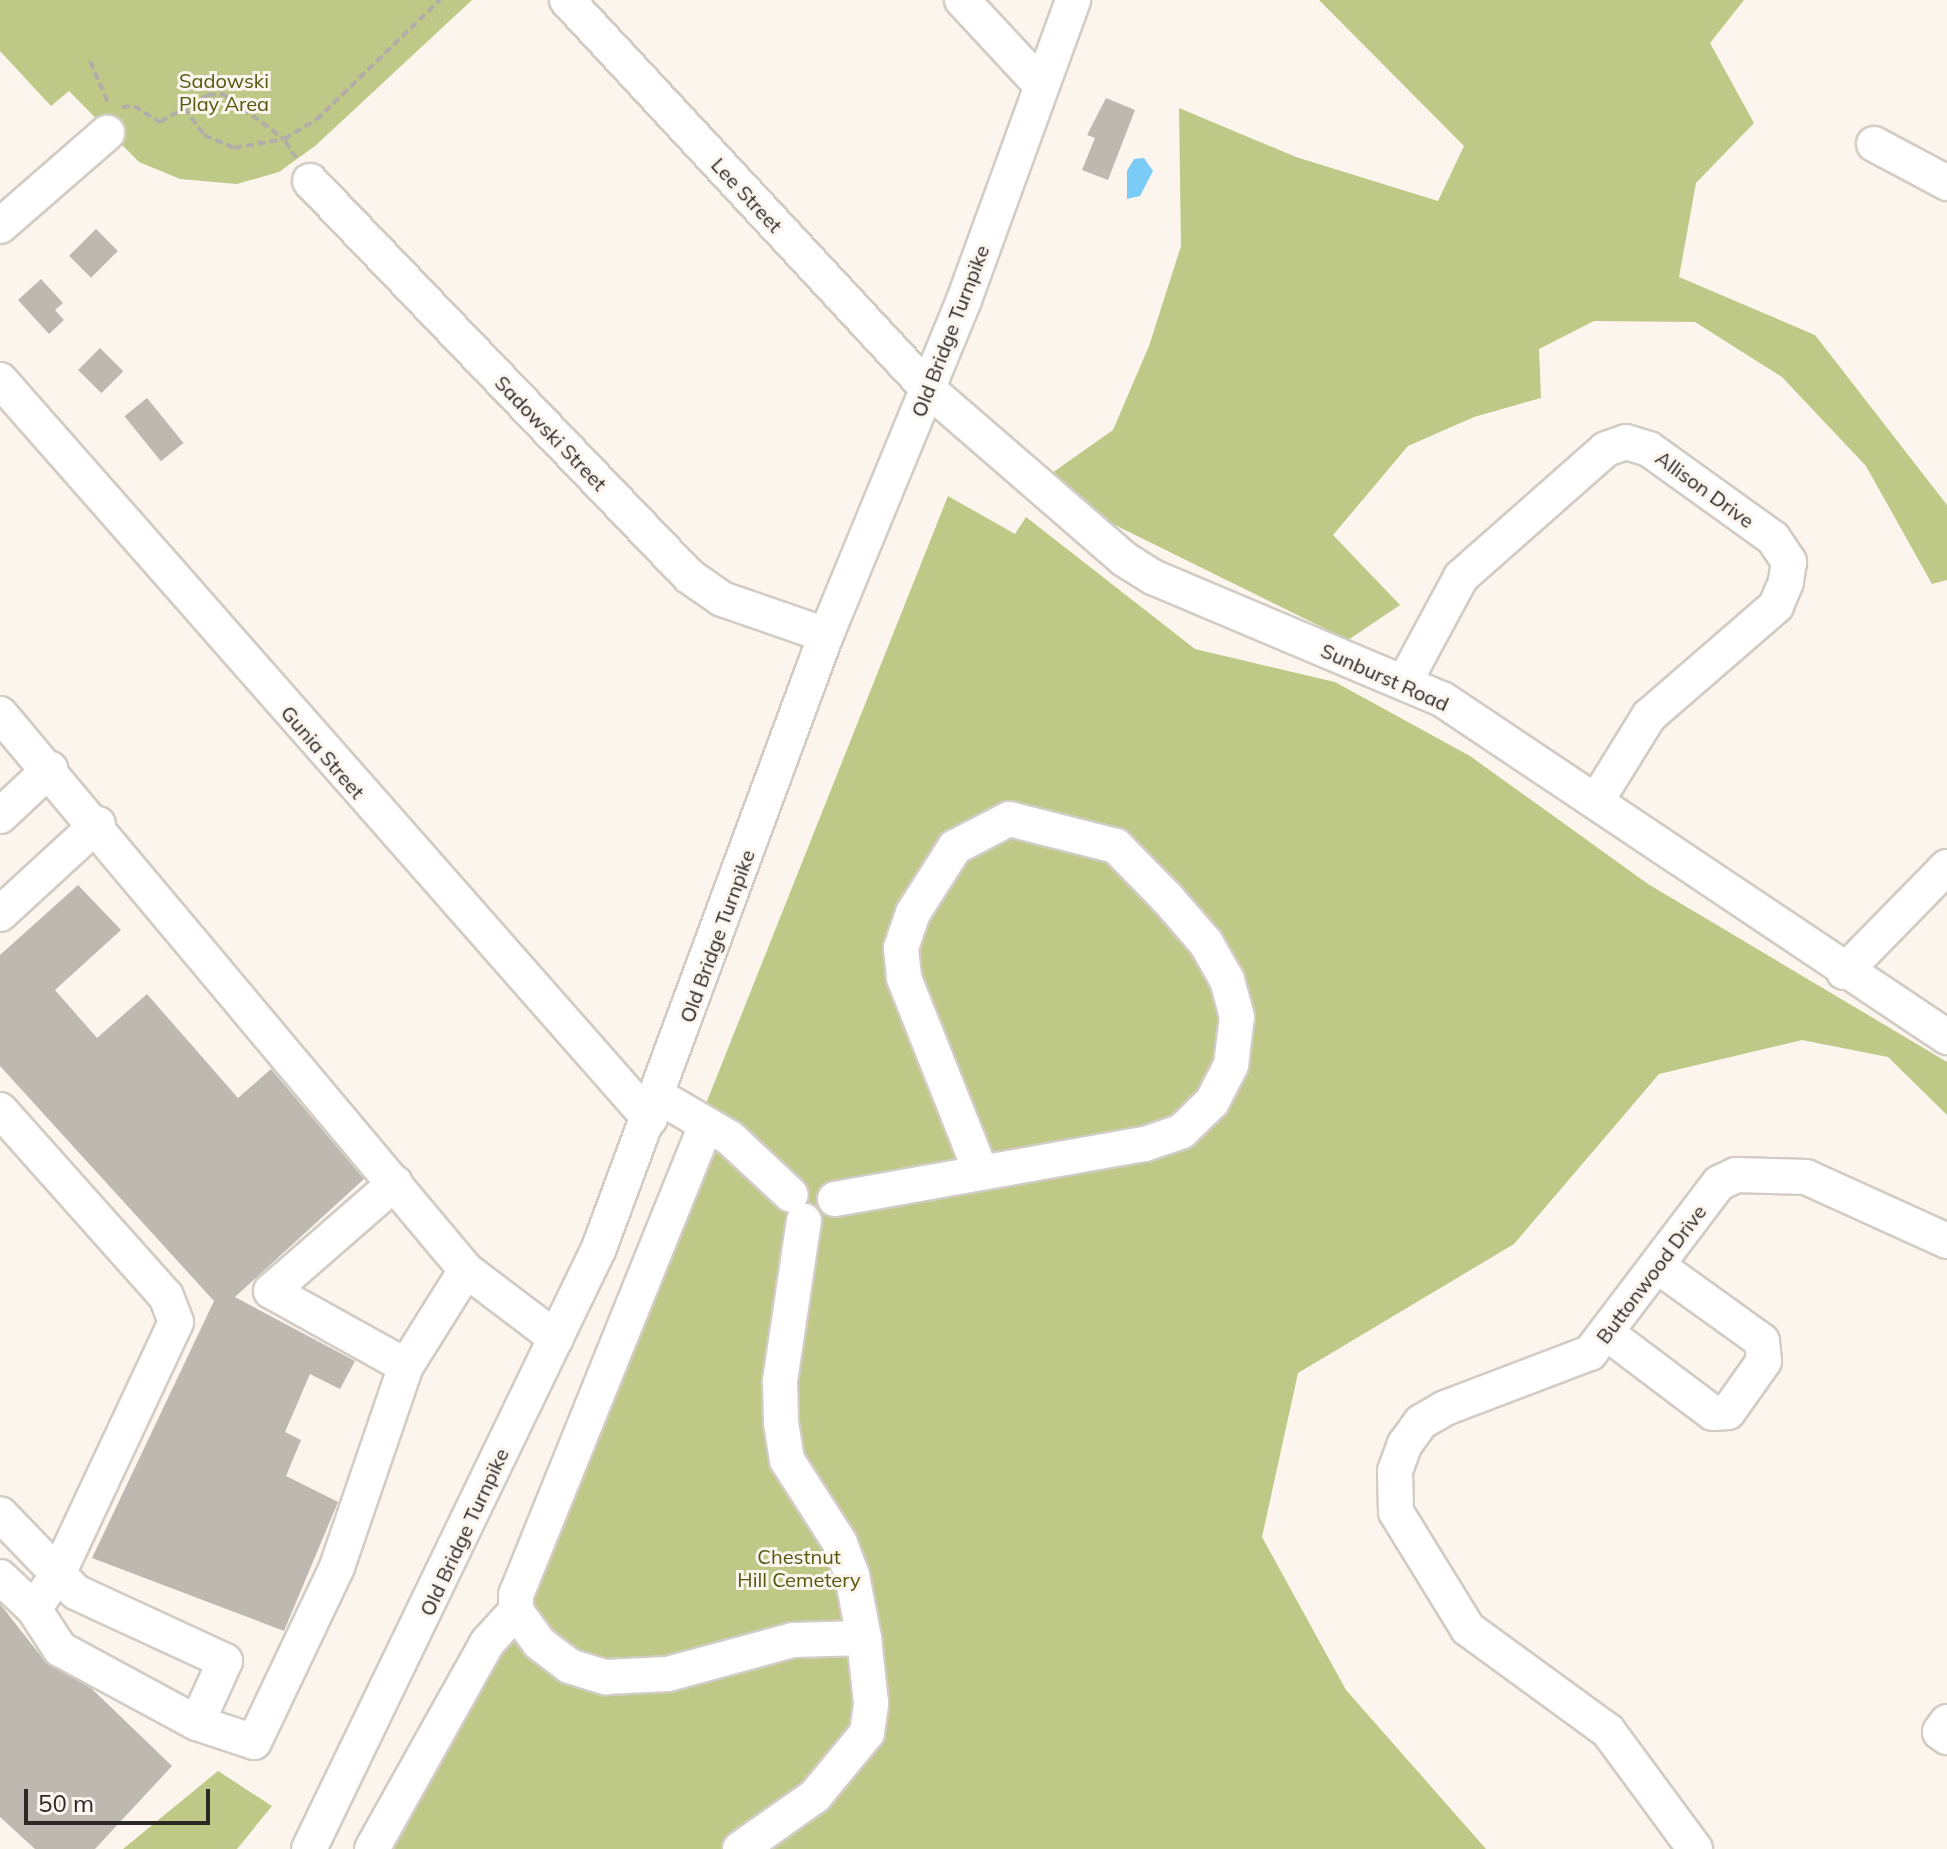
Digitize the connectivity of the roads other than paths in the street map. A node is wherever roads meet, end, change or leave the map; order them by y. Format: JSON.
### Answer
{"nodes":[{"id":1,"x":567,"y":0,"type":"edge"},
{"id":2,"x":962,"y":0,"type":"edge"},
{"id":3,"x":1073,"y":0,"type":"edge"},
{"id":4,"x":1040,"y":84,"type":"junction"},
{"id":5,"x":107,"y":133,"type":"dead end"},
{"id":6,"x":1874,"y":144,"type":"dead end"},
{"id":7,"x":310,"y":181,"type":"road end"},
{"id":8,"x":1947,"y":183,"type":"edge"},
{"id":9,"x":0,"y":226,"type":"edge"},
{"id":10,"x":0,"y":380,"type":"edge"},
{"id":11,"x":928,"y":389,"type":"junction"},
{"id":12,"x":826,"y":635,"type":"junction"},
{"id":13,"x":1405,"y":681,"type":"junction"},
{"id":14,"x":1,"y":718,"type":"edge"},
{"id":15,"x":50,"y":769,"type":"junction"},
{"id":16,"x":1597,"y":800,"type":"junction"},
{"id":17,"x":0,"y":816,"type":"edge"},
{"id":18,"x":98,"y":824,"type":"junction"},
{"id":19,"x":1947,"y":867,"type":"edge"},
{"id":20,"x":0,"y":914,"type":"edge"},
{"id":21,"x":1844,"y":972,"type":"junction"},
{"id":22,"x":1947,"y":1037,"type":"edge"},
{"id":23,"x":654,"y":1108,"type":"junction"},
{"id":24,"x":0,"y":1110,"type":"edge"},
{"id":25,"x":706,"y":1125,"type":"junction"},
{"id":26,"x":981,"y":1172,"type":"junction"},
{"id":27,"x":395,"y":1183,"type":"junction"},
{"id":28,"x":797,"y":1208,"type":"junction"},
{"id":29,"x":1947,"y":1241,"type":"edge"},
{"id":30,"x":1659,"y":1267,"type":"junction"},
{"id":31,"x":466,"y":1270,"type":"junction"},
{"id":32,"x":1608,"y":1334,"type":"junction"},
{"id":33,"x":556,"y":1338,"type":"junction"},
{"id":34,"x":406,"y":1366,"type":"junction"},
{"id":35,"x":0,"y":1514,"type":"edge"},
{"id":36,"x":58,"y":1574,"type":"junction"},
{"id":37,"x":0,"y":1577,"type":"edge"},
{"id":38,"x":34,"y":1609,"type":"junction"},
{"id":39,"x":516,"y":1611,"type":"junction"},
{"id":40,"x":864,"y":1638,"type":"junction"},
{"id":41,"x":1947,"y":1722,"type":"edge"},
{"id":42,"x":197,"y":1723,"type":"junction"},
{"id":43,"x":1947,"y":1737,"type":"edge"},
{"id":44,"x":309,"y":1849,"type":"edge"},
{"id":45,"x":372,"y":1849,"type":"edge"},
{"id":46,"x":740,"y":1849,"type":"edge"},
{"id":47,"x":1695,"y":1849,"type":"edge"}],
"edges":[{"from":1,"to":11,"type":"street","name":"Lee Street"},
{"from":2,"to":4,"type":"street"},
{"from":3,"to":4,"type":"street","name":"Old Bridge Turnpike"},
{"from":4,"to":11,"type":"street","name":"Old Bridge Turnpike"},
{"from":5,"to":9,"type":"street"},
{"from":6,"to":8,"type":"street"},
{"from":7,"to":12,"type":"street","name":"Sadowski Street"},
{"from":10,"to":23,"type":"street","name":"Gunia Street"},
{"from":11,"to":12,"type":"street","name":"Old Bridge Turnpike"},
{"from":11,"to":13,"type":"street","name":"Sunburst Road"},
{"from":12,"to":23,"type":"street","name":"Old Bridge Turnpike"},
{"from":13,"to":16,"type":"street","name":"Sunburst Road"},
{"from":13,"to":16,"type":"street","name":"Allison Drive"},
{"from":14,"to":15,"type":"street"},
{"from":15,"to":17,"type":"street"},
{"from":15,"to":18,"type":"street"},
{"from":16,"to":21,"type":"street","name":"Sunburst Road"},
{"from":18,"to":20,"type":"street"},
{"from":18,"to":27,"type":"street"},
{"from":19,"to":21,"type":"street"},
{"from":21,"to":22,"type":"street","name":"Sunburst Road"},
{"from":23,"to":25,"type":"street","name":"Gunia Street"},
{"from":23,"to":33,"type":"street","name":"Old Bridge Turnpike"},
{"from":24,"to":36,"type":"street"},
{"from":25,"to":28,"type":"street","name":"Gunia Street"},
{"from":25,"to":39,"type":"street"},
{"from":26,"to":26,"type":"street"},
{"from":26,"to":28,"type":"street"},
{"from":27,"to":31,"type":"street"},
{"from":27,"to":34,"type":"street"},
{"from":28,"to":40,"type":"street"},
{"from":29,"to":30,"type":"street","name":"Buttonwood Drive"},
{"from":30,"to":32,"type":"street","name":"Buttonwood Drive"},
{"from":30,"to":32,"type":"street"},
{"from":31,"to":33,"type":"street"},
{"from":31,"to":34,"type":"street"},
{"from":32,"to":47,"type":"street","name":"Buttonwood Drive"},
{"from":33,"to":44,"type":"street","name":"Old Bridge Turnpike"},
{"from":34,"to":42,"type":"street"},
{"from":35,"to":36,"type":"street"},
{"from":36,"to":38,"type":"street"},
{"from":36,"to":42,"type":"street"},
{"from":37,"to":38,"type":"street"},
{"from":38,"to":42,"type":"street"},
{"from":39,"to":40,"type":"street"},
{"from":39,"to":45,"type":"street"},
{"from":40,"to":46,"type":"street"},
{"from":41,"to":43,"type":"street"}]}
